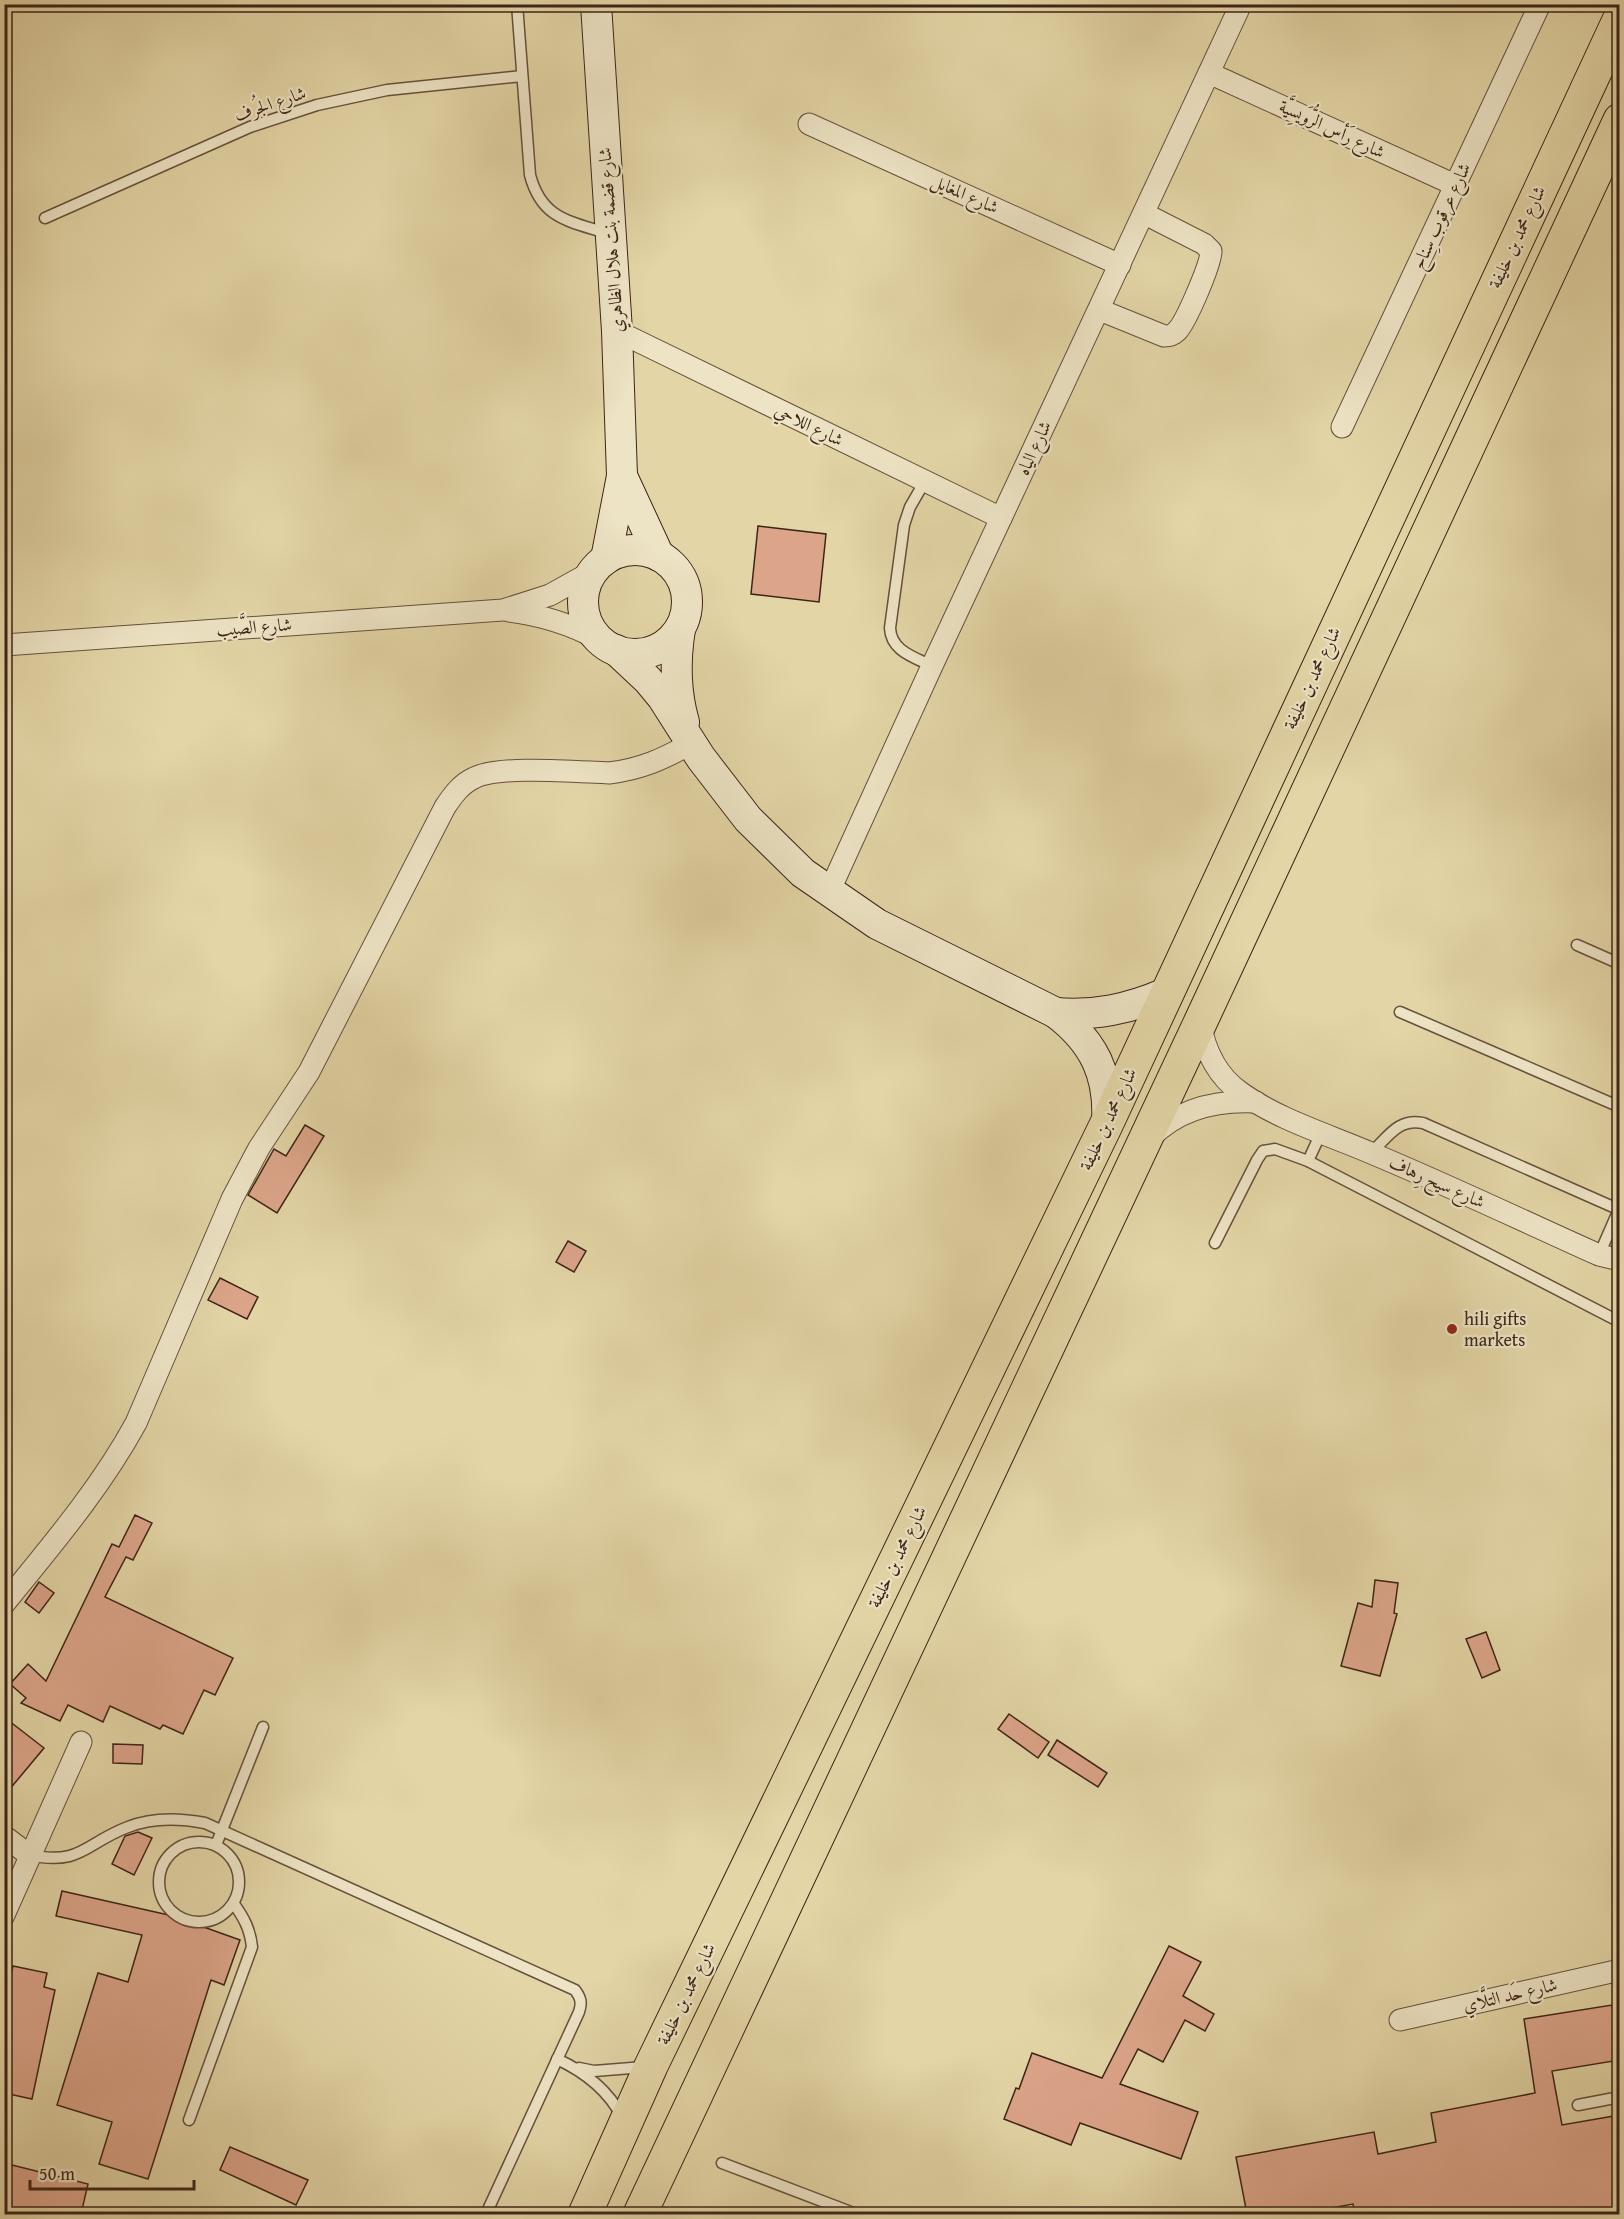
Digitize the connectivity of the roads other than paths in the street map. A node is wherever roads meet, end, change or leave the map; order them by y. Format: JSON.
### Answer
{"nodes":[{"id":1,"x":517,"y":4,"type":"edge"},
{"id":2,"x":596,"y":4,"type":"edge"},
{"id":3,"x":1241,"y":4,"type":"edge"},
{"id":4,"x":1540,"y":4,"type":"edge"},
{"id":5,"x":1620,"y":18,"type":"edge"},
{"id":6,"x":1209,"y":73,"type":"junction"},
{"id":7,"x":522,"y":76,"type":"junction"},
{"id":8,"x":1620,"y":120,"type":"edge"},
{"id":9,"x":809,"y":124,"type":"dead end"},
{"id":10,"x":1455,"y":185,"type":"junction"},
{"id":11,"x":1145,"y":214,"type":"junction"},
{"id":12,"x":45,"y":218,"type":"dead end"},
{"id":13,"x":610,"y":234,"type":"junction"},
{"id":14,"x":1120,"y":265,"type":"junction"},
{"id":15,"x":1100,"y":310,"type":"junction"},
{"id":16,"x":617,"y":331,"type":"junction"},
{"id":17,"x":1342,"y":428,"type":"dead end"},
{"id":18,"x":622,"y":476,"type":"junction"},
{"id":19,"x":925,"y":481,"type":"junction"},
{"id":20,"x":1001,"y":518,"type":"junction"},
{"id":21,"x":659,"y":556,"type":"junction"},
{"id":22,"x":600,"y":565,"type":"junction"},
{"id":23,"x":503,"y":610,"type":"junction"},
{"id":24,"x":680,"y":629,"type":"junction"},
{"id":25,"x":4,"y":645,"type":"edge"},
{"id":26,"x":607,"y":645,"type":"junction"},
{"id":27,"x":932,"y":666,"type":"junction"},
{"id":28,"x":690,"y":738,"type":"junction"},
{"id":29,"x":829,"y":892,"type":"junction"},
{"id":30,"x":1577,"y":945,"type":"dead end"},
{"id":31,"x":1620,"y":964,"type":"edge"},
{"id":32,"x":1166,"y":993,"type":"junction"},
{"id":33,"x":1400,"y":1012,"type":"dead end"},
{"id":34,"x":1056,"y":1013,"type":"junction"},
{"id":35,"x":1200,"y":1023,"type":"junction"},
{"id":36,"x":1256,"y":1102,"type":"junction"},
{"id":37,"x":1620,"y":1107,"type":"edge"},
{"id":38,"x":1107,"y":1123,"type":"junction"},
{"id":39,"x":1321,"y":1133,"type":"junction"},
{"id":40,"x":1140,"y":1149,"type":"junction"},
{"id":41,"x":1371,"y":1153,"type":"junction"},
{"id":42,"x":1308,"y":1161,"type":"junction"},
{"id":43,"x":1619,"y":1209,"type":"edge"},
{"id":44,"x":1215,"y":1242,"type":"dead end"},
{"id":45,"x":1610,"y":1257,"type":"edge"},
{"id":46,"x":1620,"y":1322,"type":"edge"},
{"id":47,"x":4,"y":1604,"type":"edge"},
{"id":48,"x":263,"y":1727,"type":"dead end"},
{"id":49,"x":81,"y":1742,"type":"dead end"},
{"id":50,"x":222,"y":1829,"type":"junction"},
{"id":51,"x":4,"y":1836,"type":"edge"},
{"id":52,"x":216,"y":1845,"type":"junction"},
{"id":53,"x":29,"y":1855,"type":"junction"},
{"id":54,"x":234,"y":1904,"type":"junction"},
{"id":55,"x":4,"y":1915,"type":"edge"},
{"id":56,"x":1620,"y":1970,"type":"edge"},
{"id":57,"x":1400,"y":2020,"type":"dead end"},
{"id":58,"x":557,"y":2059,"type":"junction"},
{"id":59,"x":651,"y":2066,"type":"junction"},
{"id":60,"x":576,"y":2068,"type":"junction"},
{"id":61,"x":1620,"y":2097,"type":"edge"},
{"id":62,"x":1578,"y":2105,"type":"dead end"},
{"id":63,"x":189,"y":2120,"type":"dead end"},
{"id":64,"x":626,"y":2125,"type":"junction"},
{"id":65,"x":722,"y":2163,"type":"dead end"},
{"id":66,"x":486,"y":2214,"type":"edge"},
{"id":67,"x":585,"y":2214,"type":"edge"},
{"id":68,"x":640,"y":2214,"type":"edge"},
{"id":69,"x":856,"y":2214,"type":"edge"}],
"edges":[{"from":1,"to":7,"type":"lane"},
{"from":2,"to":13,"type":"street","name":"شارع قضمة بنت هلال الظاهري"},
{"from":3,"to":6,"type":"street","name":"شارع الياه"},
{"from":4,"to":10,"type":"street","name":"شارع عرقوب سِناح"},
{"from":5,"to":32,"type":"highway","name":"شارع محمد بن خليفة"},
{"from":6,"to":10,"type":"street","name":"شارع رَأس الرُّوَيسِيَّة"},
{"from":6,"to":11,"type":"street","name":"شارع الياه"},
{"from":7,"to":12,"type":"lane","name":"شارع الجُرف"},
{"from":7,"to":13,"type":"lane"},
{"from":8,"to":35,"type":"highway"},
{"from":9,"to":14,"type":"street","name":"شارع المغايل"},
{"from":10,"to":17,"type":"street","name":"شارع عرقوب سِناح"},
{"from":11,"to":14,"type":"street","name":"شارع الياه"},
{"from":11,"to":15,"type":"street"},
{"from":13,"to":16,"type":"street","name":"شارع قضمة بنت هلال الظاهري"},
{"from":14,"to":15,"type":"street","name":"شارع الياه"},
{"from":15,"to":20,"type":"street","name":"شارع الياه"},
{"from":16,"to":18,"type":"street","name":"شارع قضمة بنت هلال الظاهري"},
{"from":16,"to":19,"type":"street","name":"شارع اللاحي"},
{"from":18,"to":21,"type":"street","name":"شارع قضمة بنت هلال الظاهري"},
{"from":18,"to":22,"type":"street","name":"شارع قضمة بنت هلال الظاهري"},
{"from":19,"to":20,"type":"street","name":"شارع اللاحي"},
{"from":19,"to":27,"type":"lane"},
{"from":20,"to":27,"type":"street","name":"شارع الياه"},
{"from":21,"to":22,"type":"street"},
{"from":21,"to":24,"type":"street"},
{"from":22,"to":23,"type":"street","name":"شارع الصَّيب"},
{"from":22,"to":26,"type":"street"},
{"from":23,"to":25,"type":"street","name":"شارع الصَّيب"},
{"from":23,"to":26,"type":"street","name":"شارع الصَّيب"},
{"from":24,"to":26,"type":"street"},
{"from":24,"to":28,"type":"street"},
{"from":26,"to":28,"type":"street"},
{"from":27,"to":29,"type":"street","name":"شارع الياه"},
{"from":28,"to":29,"type":"street"},
{"from":28,"to":47,"type":"street"},
{"from":29,"to":34,"type":"street"},
{"from":30,"to":31,"type":"lane"},
{"from":32,"to":34,"type":"street"},
{"from":32,"to":38,"type":"highway","name":"شارع محمد بن خليفة"},
{"from":33,"to":37,"type":"lane"},
{"from":34,"to":38,"type":"street"},
{"from":35,"to":36,"type":"street","name":"شارع سيح رِهاف"},
{"from":35,"to":40,"type":"highway"},
{"from":36,"to":39,"type":"street","name":"شارع سيح رِهاف"},
{"from":36,"to":40,"type":"street","name":"شارع سيح رِهاف"},
{"from":38,"to":59,"type":"highway","name":"شارع محمد بن خليفة"},
{"from":39,"to":41,"type":"street","name":"شارع سيح رِهاف"},
{"from":39,"to":42,"type":"lane"},
{"from":40,"to":68,"type":"highway"},
{"from":41,"to":43,"type":"lane"},
{"from":41,"to":45,"type":"street","name":"شارع سيح رِهاف"},
{"from":42,"to":44,"type":"lane"},
{"from":42,"to":46,"type":"lane"},
{"from":43,"to":45,"type":"lane"},
{"from":48,"to":50,"type":"lane"},
{"from":49,"to":53,"type":"street"},
{"from":50,"to":52,"type":"lane"},
{"from":50,"to":53,"type":"lane"},
{"from":50,"to":58,"type":"lane"},
{"from":51,"to":53,"type":"street"},
{"from":52,"to":54,"type":"lane"},
{"from":52,"to":54,"type":"lane"},
{"from":53,"to":55,"type":"street"},
{"from":54,"to":63,"type":"lane"},
{"from":56,"to":57,"type":"street","name":"شارع حَد التلَّاي"},
{"from":58,"to":60,"type":"lane"},
{"from":58,"to":66,"type":"lane"},
{"from":59,"to":60,"type":"lane"},
{"from":59,"to":64,"type":"highway","name":"شارع محمد بن خليفة"},
{"from":60,"to":64,"type":"lane"},
{"from":61,"to":62,"type":"lane"},
{"from":64,"to":67,"type":"highway","name":"شارع محمد بن خليفة"},
{"from":65,"to":69,"type":"lane"}]}
